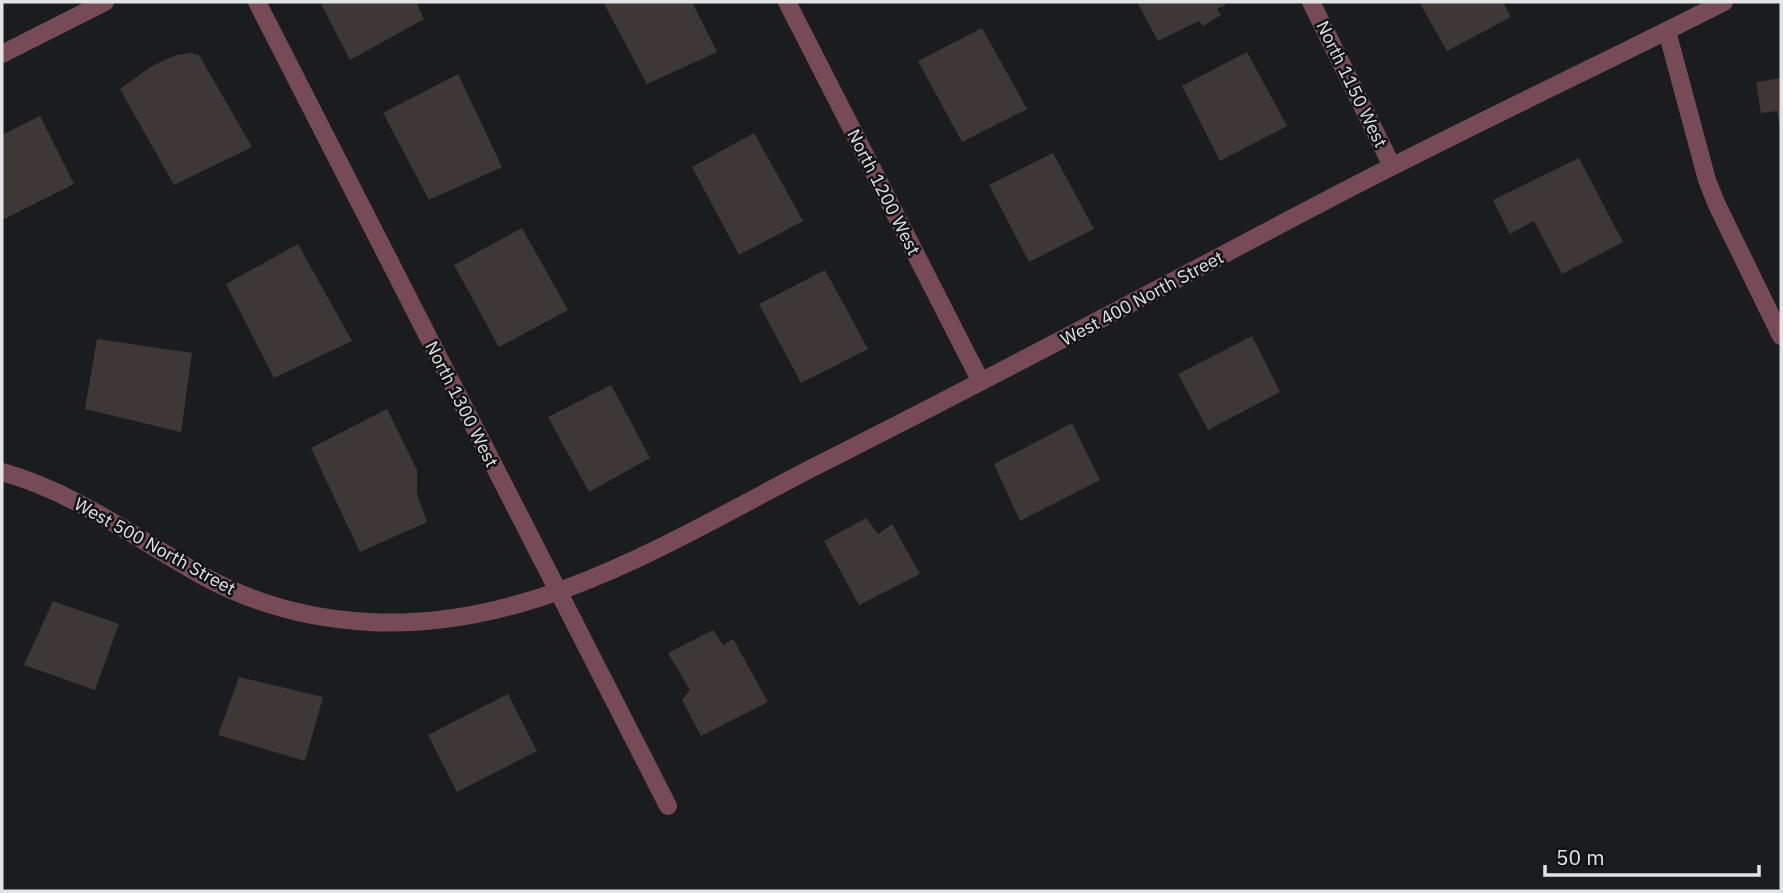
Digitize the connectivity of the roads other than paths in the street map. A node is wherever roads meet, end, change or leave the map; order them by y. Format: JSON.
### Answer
{"nodes":[{"id":1,"x":105,"y":2,"type":"edge"},
{"id":2,"x":257,"y":2,"type":"edge"},
{"id":3,"x":787,"y":2,"type":"edge"},
{"id":4,"x":1311,"y":2,"type":"edge"},
{"id":5,"x":1724,"y":2,"type":"edge"},
{"id":6,"x":1667,"y":31,"type":"junction"},
{"id":7,"x":2,"y":54,"type":"edge"},
{"id":8,"x":1392,"y":166,"type":"junction"},
{"id":9,"x":1781,"y":336,"type":"edge"},
{"id":10,"x":981,"y":382,"type":"junction"},
{"id":11,"x":2,"y":472,"type":"edge"},
{"id":12,"x":559,"y":593,"type":"junction"},
{"id":13,"x":668,"y":806,"type":"dead end"}],
"edges":[{"from":1,"to":7,"type":"street"},
{"from":2,"to":12,"type":"street","name":"North 1300 West"},
{"from":3,"to":10,"type":"street","name":"North 1200 West"},
{"from":4,"to":8,"type":"street","name":"North 1150 West"},
{"from":5,"to":6,"type":"street","name":"West 400 North Street"},
{"from":6,"to":8,"type":"street","name":"West 400 North Street"},
{"from":6,"to":9,"type":"street"},
{"from":8,"to":10,"type":"street","name":"West 400 North Street"},
{"from":10,"to":12,"type":"street","name":"West 400 North Street"},
{"from":11,"to":12,"type":"street","name":"West 500 North Street"},
{"from":12,"to":13,"type":"street","name":"North 1300 West"}]}
